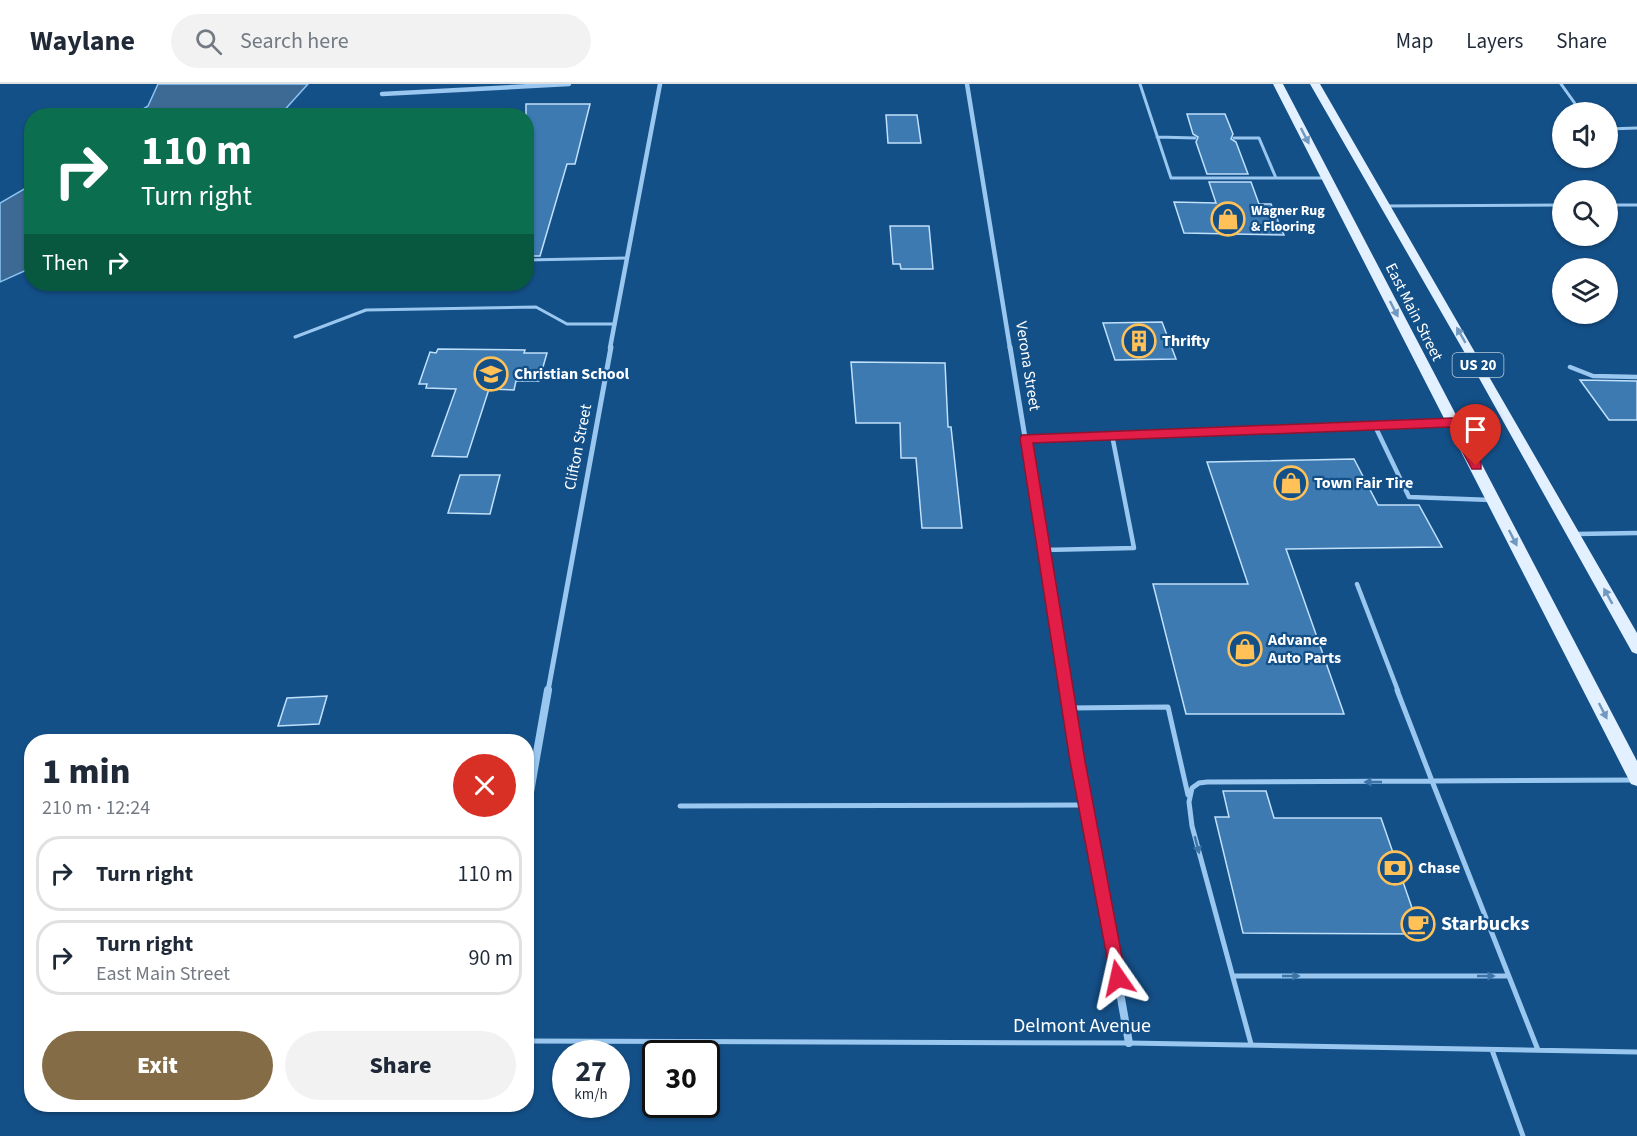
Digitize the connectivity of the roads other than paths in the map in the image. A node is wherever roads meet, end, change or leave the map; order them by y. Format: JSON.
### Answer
{"nodes":[{"id":1,"x":569,"y":84,"type":"edge"},
{"id":2,"x":660,"y":84,"type":"edge"},
{"id":3,"x":967,"y":84,"type":"edge"},
{"id":4,"x":1140,"y":84,"type":"edge"},
{"id":5,"x":1278,"y":84,"type":"edge"},
{"id":6,"x":1315,"y":84,"type":"edge"},
{"id":7,"x":1561,"y":84,"type":"edge"},
{"id":8,"x":382,"y":94,"type":"dead end"},
{"id":9,"x":1576,"y":102,"type":"edge"},
{"id":10,"x":1637,"y":128,"type":"edge"},
{"id":11,"x":1618,"y":129,"type":"edge"},
{"id":12,"x":1157,"y":137,"type":"junction"},
{"id":13,"x":1195,"y":138,"type":"dead end"},
{"id":14,"x":1234,"y":138,"type":"dead end"},
{"id":15,"x":1276,"y":178,"type":"junction"},
{"id":16,"x":1327,"y":178,"type":"junction"},
{"id":17,"x":1552,"y":205,"type":"edge"},
{"id":18,"x":1618,"y":205,"type":"edge"},
{"id":19,"x":1637,"y":205,"type":"edge"},
{"id":20,"x":1385,"y":206,"type":"junction"},
{"id":21,"x":627,"y":258,"type":"junction"},
{"id":22,"x":534,"y":260,"type":"edge"},
{"id":23,"x":615,"y":324,"type":"junction"},
{"id":24,"x":295,"y":337,"type":"dead end"},
{"id":25,"x":1570,"y":367,"type":"dead end"},
{"id":26,"x":1637,"y":377,"type":"edge"},
{"id":27,"x":1452,"y":422,"type":"junction"},
{"id":28,"x":1375,"y":426,"type":"junction"},
{"id":29,"x":1112,"y":435,"type":"junction"},
{"id":30,"x":1026,"y":438,"type":"junction"},
{"id":31,"x":1494,"y":500,"type":"junction"},
{"id":32,"x":1637,"y":533,"type":"edge"},
{"id":33,"x":1573,"y":534,"type":"junction"},
{"id":34,"x":1044,"y":549,"type":"junction"},
{"id":35,"x":1356,"y":584,"type":"dead end"},
{"id":36,"x":1637,"y":647,"type":"edge"},
{"id":37,"x":1069,"y":708,"type":"junction"},
{"id":38,"x":534,"y":771,"type":"edge"},
{"id":39,"x":1637,"y":779,"type":"edge"},
{"id":40,"x":1432,"y":782,"type":"junction"},
{"id":41,"x":1189,"y":799,"type":"junction"},
{"id":42,"x":1086,"y":805,"type":"junction"},
{"id":43,"x":680,"y":806,"type":"dead end"},
{"id":44,"x":1233,"y":976,"type":"junction"},
{"id":45,"x":1508,"y":976,"type":"junction"},
{"id":46,"x":534,"y":1041,"type":"edge"},
{"id":47,"x":1130,"y":1043,"type":"junction"},
{"id":48,"x":1251,"y":1044,"type":"junction"},
{"id":49,"x":1492,"y":1050,"type":"junction"},
{"id":50,"x":1538,"y":1050,"type":"junction"},
{"id":51,"x":1637,"y":1052,"type":"edge"},
{"id":52,"x":1522,"y":1136,"type":"edge"}],
"edges":[{"from":1,"to":8,"type":"street"},
{"from":2,"to":21,"type":"street","name":"Clifton Street"},
{"from":3,"to":30,"type":"street","name":"Verona Street"},
{"from":4,"to":12,"type":"lane"},
{"from":5,"to":16,"type":"main road","name":"East Main Street","number":"US 20","one_way":true},
{"from":6,"to":20,"type":"main road","name":"East Main Street","number":"US 20"},
{"from":7,"to":9,"type":"lane"},
{"from":10,"to":11,"type":"lane"},
{"from":12,"to":13,"type":"lane"},
{"from":12,"to":15,"type":"lane"},
{"from":14,"to":15,"type":"lane"},
{"from":15,"to":16,"type":"lane"},
{"from":16,"to":27,"type":"main road","name":"East Main Street","number":"US 20","one_way":true},
{"from":17,"to":20,"type":"lane"},
{"from":18,"to":19,"type":"lane"},
{"from":33,"to":20,"type":"main road","name":"East Main Street","number":"US 20","one_way":true},
{"from":21,"to":22,"type":"lane"},
{"from":21,"to":23,"type":"street","name":"Clifton Street"},
{"from":23,"to":24,"type":"lane"},
{"from":23,"to":38,"type":"street","name":"Clifton Street"},
{"from":25,"to":26,"type":"lane"},
{"from":27,"to":28,"type":"lane"},
{"from":27,"to":31,"type":"main road","name":"East Main Street","number":"US 20"},
{"from":28,"to":29,"type":"lane"},
{"from":28,"to":31,"type":"lane"},
{"from":29,"to":30,"type":"lane"},
{"from":29,"to":34,"type":"lane"},
{"from":30,"to":34,"type":"street","name":"Verona Street"},
{"from":31,"to":39,"type":"main road","name":"East Main Street","number":"US 20","one_way":true},
{"from":32,"to":33,"type":"lane"},
{"from":36,"to":33,"type":"main road","name":"East Main Street","number":"US 20","one_way":true},
{"from":34,"to":37,"type":"street","name":"Verona Street"},
{"from":35,"to":40,"type":"lane"},
{"from":37,"to":41,"type":"lane"},
{"from":37,"to":42,"type":"street","name":"Verona Street"},
{"from":39,"to":40,"type":"lane"},
{"from":40,"to":41,"type":"lane","one_way":true},
{"from":40,"to":45,"type":"lane"},
{"from":41,"to":44,"type":"lane","one_way":true},
{"from":42,"to":43,"type":"lane"},
{"from":42,"to":47,"type":"street","name":"Verona Street"},
{"from":44,"to":45,"type":"lane","one_way":true},
{"from":44,"to":48,"type":"lane"},
{"from":45,"to":50,"type":"lane"},
{"from":46,"to":47,"type":"lane","name":"Delmont Avenue"},
{"from":47,"to":48,"type":"lane","name":"Delmont Avenue"},
{"from":48,"to":49,"type":"lane","name":"Delmont Avenue"},
{"from":49,"to":50,"type":"lane","name":"Delmont Avenue"},
{"from":49,"to":52,"type":"lane"},
{"from":50,"to":51,"type":"lane","name":"Delmont Avenue"}]}
